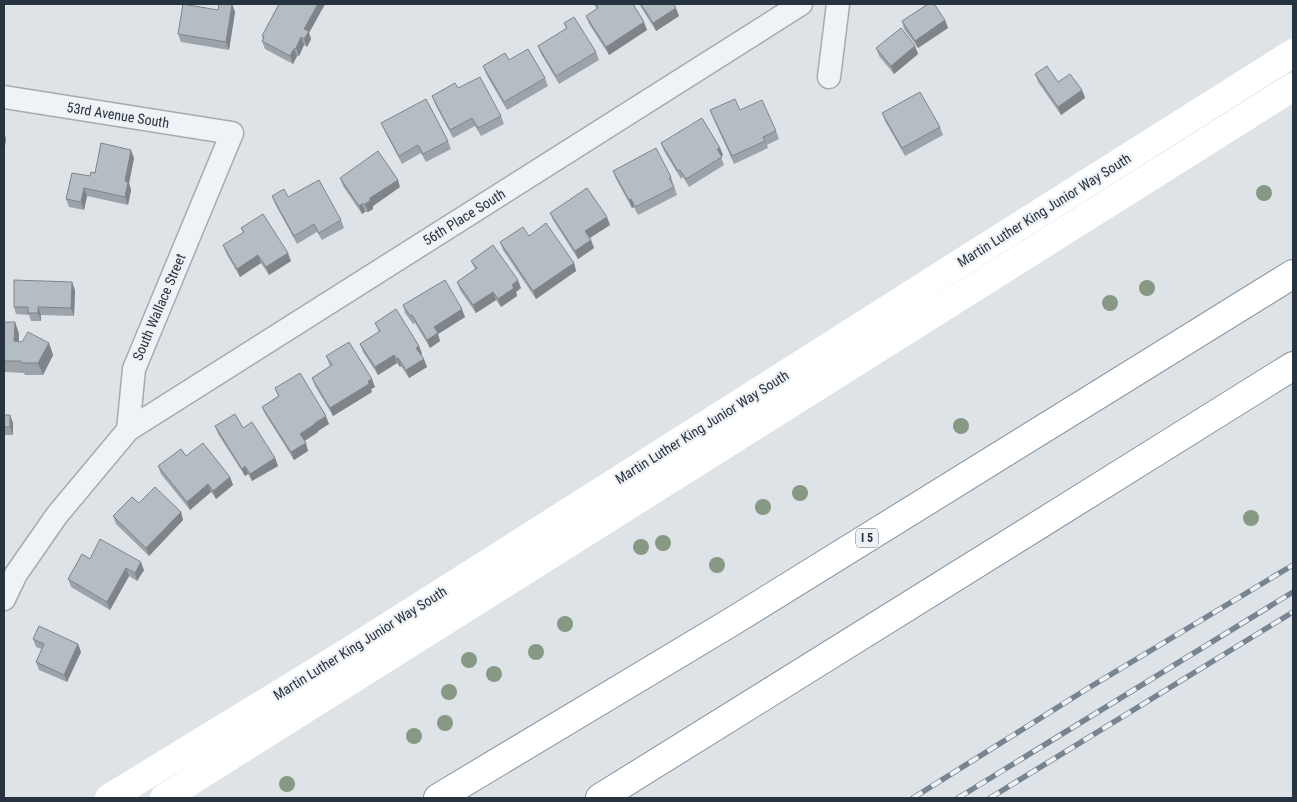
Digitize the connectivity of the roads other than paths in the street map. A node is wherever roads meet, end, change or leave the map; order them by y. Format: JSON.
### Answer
{"nodes":[{"id":1,"x":801,"y":4,"type":"edge"},
{"id":2,"x":838,"y":4,"type":"edge"},
{"id":3,"x":1293,"y":53,"type":"edge"},
{"id":4,"x":829,"y":77,"type":"dead end"},
{"id":5,"x":1293,"y":87,"type":"edge"},
{"id":6,"x":4,"y":97,"type":"edge"},
{"id":7,"x":232,"y":133,"type":"joint"},
{"id":8,"x":1293,"y":274,"type":"edge"},
{"id":9,"x":1293,"y":366,"type":"edge"},
{"id":10,"x":128,"y":430,"type":"junction"},
{"id":11,"x":4,"y":599,"type":"edge"},
{"id":12,"x":110,"y":798,"type":"edge"},
{"id":13,"x":164,"y":798,"type":"edge"},
{"id":14,"x":438,"y":798,"type":"edge"},
{"id":15,"x":600,"y":798,"type":"edge"}],
"edges":[{"from":1,"to":10,"type":"street","name":"56th Place South"},
{"from":2,"to":4,"type":"street"},
{"from":3,"to":12,"type":"main road","name":"Martin Luther King Junior Way South"},
{"from":5,"to":13,"type":"main road","name":"Martin Luther King Junior Way South"},
{"from":6,"to":7,"type":"street","name":"53rd Avenue South"},
{"from":7,"to":10,"type":"street","name":"South Wallace Street"},
{"from":8,"to":14,"type":"main road","number":"I 5"},
{"from":9,"to":15,"type":"main road"},
{"from":10,"to":11,"type":"street"}]}
